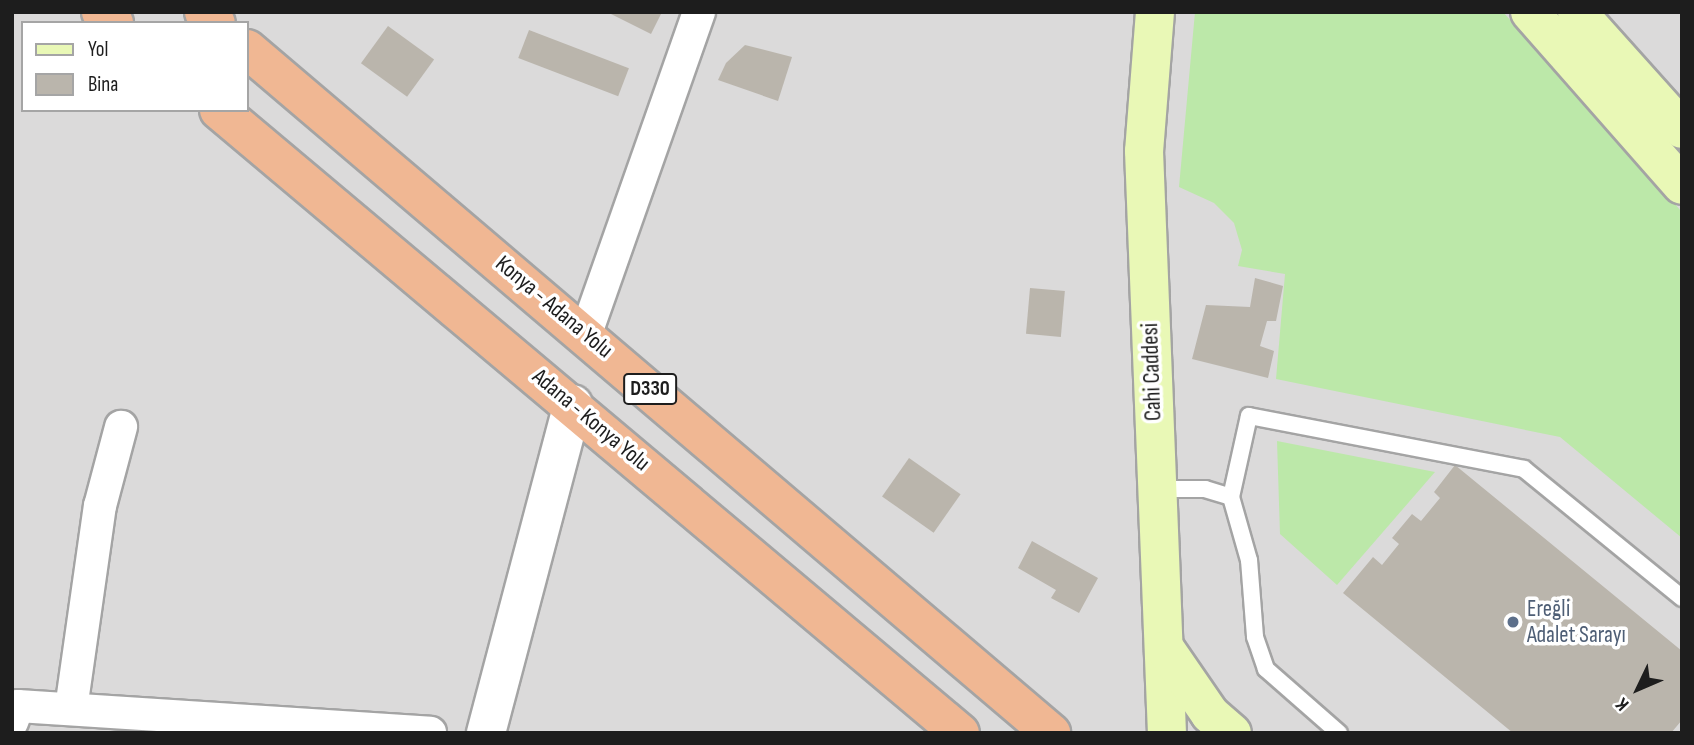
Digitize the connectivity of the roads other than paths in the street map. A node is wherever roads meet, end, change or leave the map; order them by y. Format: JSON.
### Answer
{"nodes":[{"id":1,"x":699,"y":12,"type":"edge"},
{"id":2,"x":1155,"y":12,"type":"edge"},
{"id":3,"x":1530,"y":12,"type":"edge"},
{"id":4,"x":1577,"y":12,"type":"edge"},
{"id":5,"x":248,"y":50,"type":"edge"},
{"id":6,"x":221,"y":112,"type":"edge"},
{"id":7,"x":1682,"y":129,"type":"edge"},
{"id":8,"x":1682,"y":185,"type":"edge"},
{"id":9,"x":586,"y":333,"type":"junction"},
{"id":10,"x":573,"y":404,"type":"junction"},
{"id":11,"x":121,"y":427,"type":"dead end"},
{"id":12,"x":1156,"y":489,"type":"junction"},
{"id":13,"x":1231,"y":497,"type":"junction"},
{"id":14,"x":1682,"y":598,"type":"edge"},
{"id":15,"x":1166,"y":650,"type":"junction"},
{"id":16,"x":71,"y":709,"type":"junction"},
{"id":17,"x":12,"y":722,"type":"edge"},
{"id":18,"x":215,"y":726,"type":"edge"},
{"id":19,"x":430,"y":733,"type":"edge"},
{"id":20,"x":486,"y":733,"type":"edge"},
{"id":21,"x":960,"y":733,"type":"edge"},
{"id":22,"x":1051,"y":733,"type":"edge"},
{"id":23,"x":1167,"y":733,"type":"edge"},
{"id":24,"x":1232,"y":733,"type":"edge"},
{"id":25,"x":1339,"y":733,"type":"edge"}],
"edges":[{"from":1,"to":9,"type":"street"},
{"from":2,"to":12,"type":"main road","name":"Cahi Caddesi"},
{"from":3,"to":8,"type":"main road"},
{"from":4,"to":7,"type":"main road"},
{"from":5,"to":9,"type":"highway","name":"Konya - Adana Yolu","number":"D330"},
{"from":6,"to":10,"type":"highway","name":"Adana - Konya Yolu","number":"D330"},
{"from":9,"to":22,"type":"highway","name":"Konya - Adana Yolu","number":"D330"},
{"from":10,"to":20,"type":"street"},
{"from":10,"to":21,"type":"highway","name":"Adana - Konya Yolu","number":"D330"},
{"from":11,"to":16,"type":"street"},
{"from":12,"to":13,"type":"lane"},
{"from":12,"to":15,"type":"main road","name":"Cahi Caddesi"},
{"from":13,"to":14,"type":"lane"},
{"from":13,"to":25,"type":"lane"},
{"from":15,"to":23,"type":"main road","name":"Cahi Caddesi"},
{"from":15,"to":24,"type":"main road"},
{"from":16,"to":17,"type":"street"},
{"from":16,"to":18,"type":"street"},
{"from":18,"to":19,"type":"street"}]}
